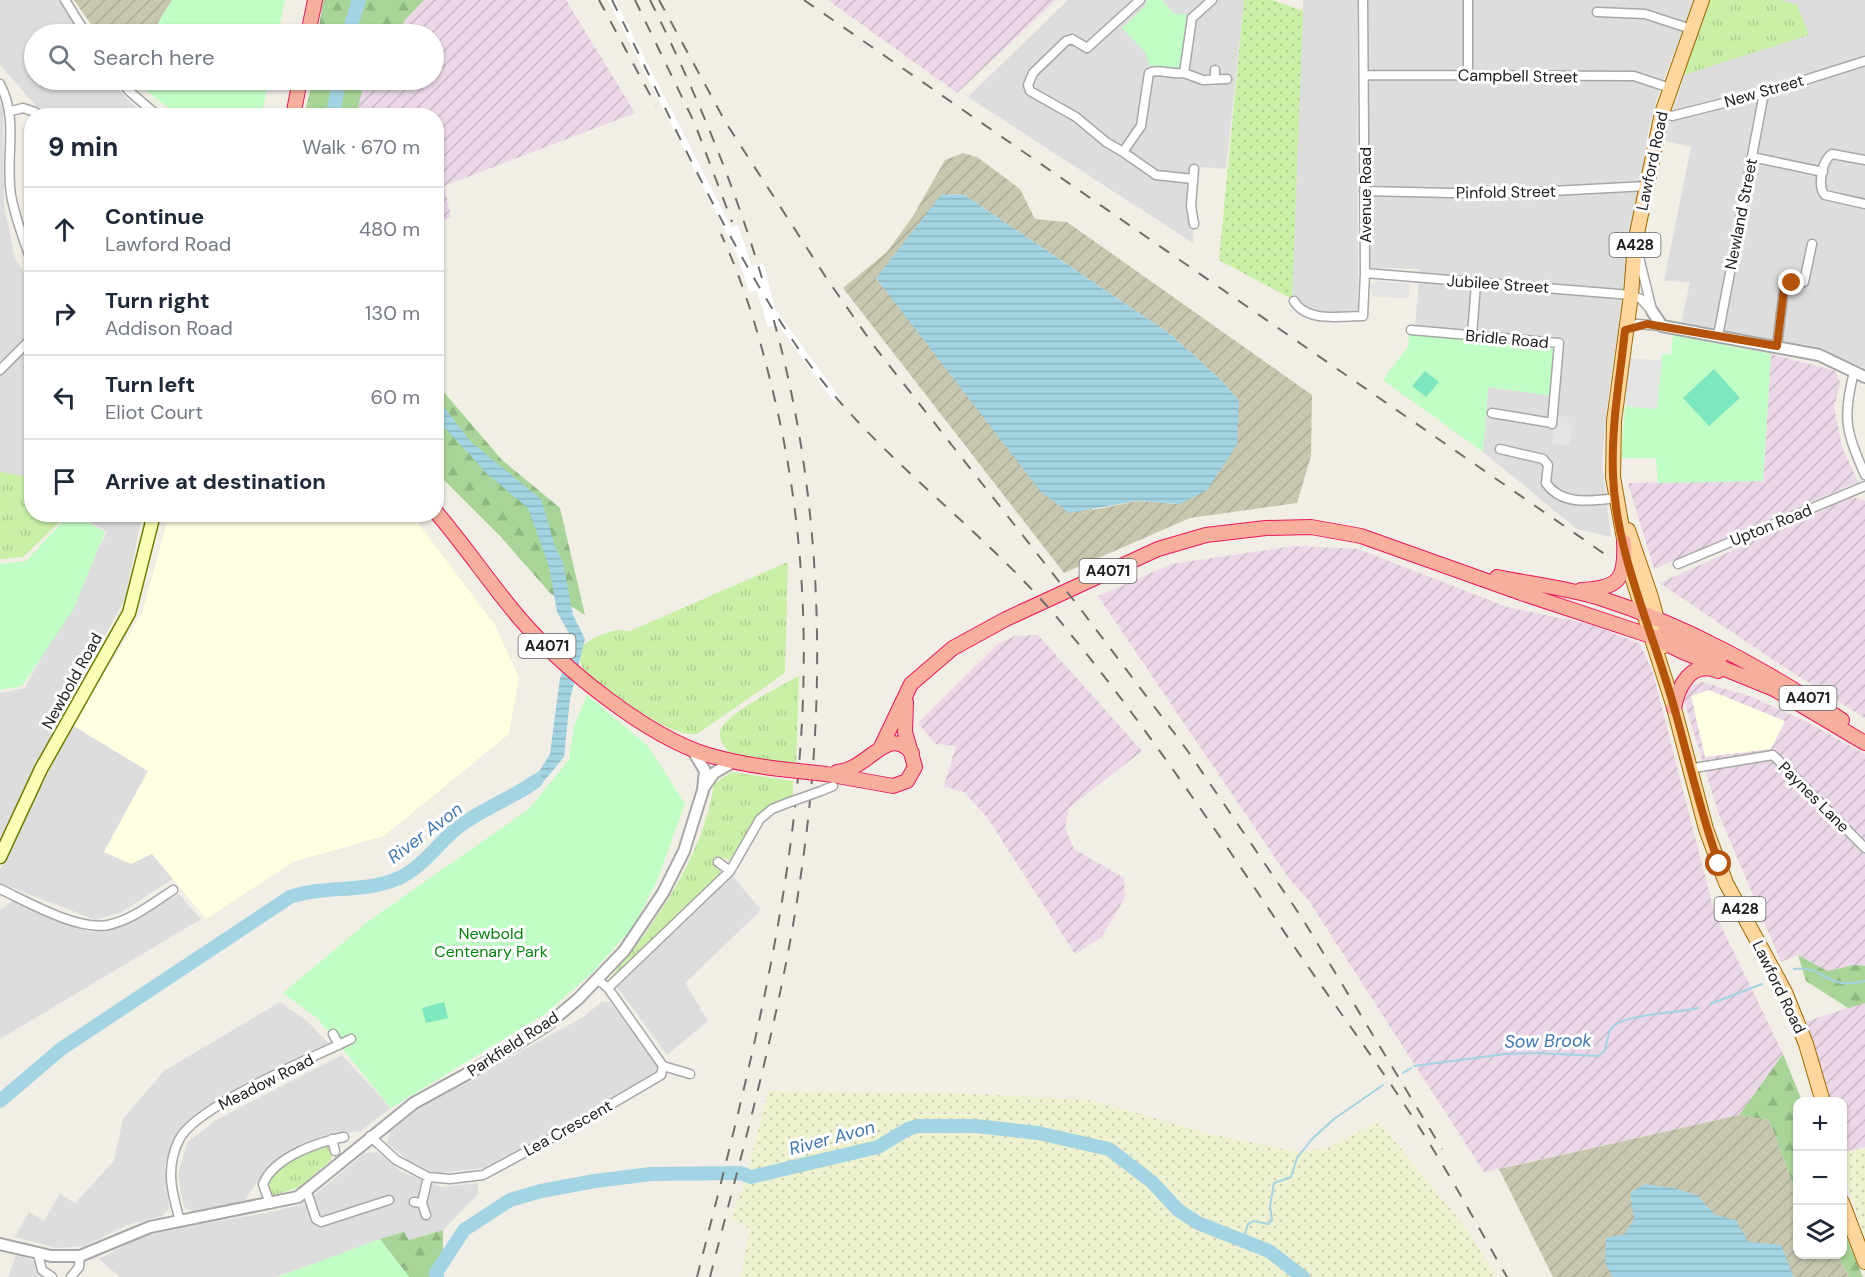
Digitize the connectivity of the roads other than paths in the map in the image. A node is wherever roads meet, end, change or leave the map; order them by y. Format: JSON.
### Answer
{"nodes":[{"id":1,"x":65,"y":0,"type":"edge"},
{"id":2,"x":315,"y":0,"type":"edge"},
{"id":3,"x":1140,"y":0,"type":"edge"},
{"id":4,"x":1212,"y":0,"type":"edge"},
{"id":5,"x":1363,"y":0,"type":"edge"},
{"id":6,"x":1467,"y":0,"type":"edge"},
{"id":7,"x":1702,"y":0,"type":"edge"},
{"id":8,"x":1597,"y":12,"type":"dead end"},
{"id":9,"x":80,"y":24,"type":"edge"},
{"id":10,"x":310,"y":24,"type":"edge"},
{"id":11,"x":1691,"y":29,"type":"junction"},
{"id":12,"x":1865,"y":61,"type":"edge"},
{"id":13,"x":1184,"y":73,"type":"junction"},
{"id":14,"x":1365,"y":75,"type":"junction"},
{"id":15,"x":1468,"y":75,"type":"junction"},
{"id":16,"x":1227,"y":79,"type":"dead end"},
{"id":17,"x":0,"y":84,"type":"edge"},
{"id":18,"x":1670,"y":88,"type":"junction"},
{"id":19,"x":131,"y":90,"type":"edge"},
{"id":20,"x":298,"y":90,"type":"edge"},
{"id":21,"x":1764,"y":93,"type":"junction"},
{"id":22,"x":24,"y":108,"type":"edge"},
{"id":23,"x":150,"y":108,"type":"edge"},
{"id":24,"x":295,"y":108,"type":"edge"},
{"id":25,"x":11,"y":111,"type":"junction"},
{"id":26,"x":1662,"y":113,"type":"junction"},
{"id":27,"x":1123,"y":152,"type":"junction"},
{"id":28,"x":1752,"y":157,"type":"junction"},
{"id":29,"x":1865,"y":160,"type":"edge"},
{"id":30,"x":4,"y":168,"type":"edge"},
{"id":31,"x":1194,"y":169,"type":"dead end"},
{"id":32,"x":1823,"y":172,"type":"junction"},
{"id":33,"x":1193,"y":179,"type":"junction"},
{"id":34,"x":1647,"y":186,"type":"junction"},
{"id":35,"x":1365,"y":191,"type":"junction"},
{"id":36,"x":1865,"y":204,"type":"edge"},
{"id":37,"x":1194,"y":224,"type":"dead end"},
{"id":38,"x":24,"y":237,"type":"edge"},
{"id":39,"x":1635,"y":243,"type":"junction"},
{"id":40,"x":1812,"y":244,"type":"dead end"},
{"id":41,"x":1365,"y":273,"type":"junction"},
{"id":42,"x":1476,"y":284,"type":"junction"},
{"id":43,"x":1631,"y":295,"type":"junction"},
{"id":44,"x":1294,"y":301,"type":"dead end"},
{"id":45,"x":1652,"y":311,"type":"junction"},
{"id":46,"x":1662,"y":326,"type":"junction"},
{"id":47,"x":1411,"y":330,"type":"dead end"},
{"id":48,"x":1625,"y":330,"type":"junction"},
{"id":49,"x":1472,"y":335,"type":"junction"},
{"id":50,"x":1718,"y":336,"type":"junction"},
{"id":51,"x":24,"y":345,"type":"edge"},
{"id":52,"x":1777,"y":346,"type":"junction"},
{"id":53,"x":1,"y":366,"type":"edge"},
{"id":54,"x":1854,"y":372,"type":"junction"},
{"id":55,"x":1865,"y":377,"type":"edge"},
{"id":56,"x":1492,"y":413,"type":"dead end"},
{"id":57,"x":1500,"y":449,"type":"dead end"},
{"id":58,"x":1865,"y":475,"type":"edge"},
{"id":59,"x":1865,"y":486,"type":"edge"},
{"id":60,"x":1617,"y":502,"type":"junction"},
{"id":61,"x":152,"y":522,"type":"edge"},
{"id":62,"x":444,"y":522,"type":"edge"},
{"id":63,"x":1624,"y":542,"type":"junction"},
{"id":64,"x":1678,"y":564,"type":"dead end"},
{"id":65,"x":1465,"y":571,"type":"junction"},
{"id":66,"x":1506,"y":579,"type":"junction"},
{"id":67,"x":1570,"y":590,"type":"junction"},
{"id":68,"x":1654,"y":628,"type":"junction"},
{"id":69,"x":907,"y":689,"type":"junction"},
{"id":70,"x":1774,"y":689,"type":"junction"},
{"id":71,"x":1674,"y":706,"type":"junction"},
{"id":72,"x":1865,"y":736,"type":"edge"},
{"id":73,"x":1865,"y":743,"type":"edge"},
{"id":74,"x":692,"y":748,"type":"junction"},
{"id":75,"x":878,"y":749,"type":"junction"},
{"id":76,"x":912,"y":753,"type":"junction"},
{"id":77,"x":733,"y":762,"type":"junction"},
{"id":78,"x":1688,"y":769,"type":"junction"},
{"id":79,"x":831,"y":777,"type":"junction"},
{"id":80,"x":880,"y":782,"type":"junction"},
{"id":81,"x":704,"y":787,"type":"junction"},
{"id":82,"x":1865,"y":849,"type":"edge"},
{"id":83,"x":0,"y":857,"type":"edge"},
{"id":84,"x":718,"y":862,"type":"dead end"},
{"id":85,"x":730,"y":871,"type":"junction"},
{"id":86,"x":173,"y":891,"type":"dead end"},
{"id":87,"x":1,"y":892,"type":"edge"},
{"id":88,"x":598,"y":980,"type":"junction"},
{"id":89,"x":608,"y":988,"type":"junction"},
{"id":90,"x":333,"y":1034,"type":"dead end"},
{"id":91,"x":351,"y":1039,"type":"dead end"},
{"id":92,"x":339,"y":1045,"type":"junction"},
{"id":93,"x":663,"y":1066,"type":"junction"},
{"id":94,"x":690,"y":1074,"type":"dead end"},
{"id":95,"x":1822,"y":1097,"type":"edge"},
{"id":96,"x":370,"y":1136,"type":"junction"},
{"id":97,"x":344,"y":1137,"type":"dead end"},
{"id":98,"x":332,"y":1139,"type":"junction"},
{"id":99,"x":335,"y":1151,"type":"dead end"},
{"id":100,"x":428,"y":1177,"type":"junction"},
{"id":101,"x":307,"y":1192,"type":"junction"},
{"id":102,"x":389,"y":1200,"type":"dead end"},
{"id":103,"x":270,"y":1204,"type":"junction"},
{"id":104,"x":1843,"y":1205,"type":"edge"},
{"id":105,"x":426,"y":1215,"type":"dead end"},
{"id":106,"x":180,"y":1221,"type":"junction"},
{"id":107,"x":0,"y":1244,"type":"edge"},
{"id":108,"x":38,"y":1254,"type":"junction"},
{"id":109,"x":80,"y":1256,"type":"junction"},
{"id":110,"x":1865,"y":1262,"type":"edge"},
{"id":111,"x":52,"y":1277,"type":"edge"},
{"id":112,"x":71,"y":1277,"type":"edge"}],
"edges":[{"from":1,"to":9,"type":"street"},
{"from":2,"to":10,"type":"highway"},
{"from":3,"to":27,"type":"street"},
{"from":4,"to":13,"type":"street"},
{"from":5,"to":14,"type":"street","name":"Avenue Road"},
{"from":6,"to":15,"type":"street"},
{"from":7,"to":11,"type":"main road","name":"Lawford Road","number":"A428"},
{"from":8,"to":11,"type":"street"},
{"from":11,"to":18,"type":"main road","name":"Lawford Road","number":"A428"},
{"from":12,"to":21,"type":"street","name":"New Street"},
{"from":13,"to":16,"type":"street"},
{"from":13,"to":27,"type":"street"},
{"from":14,"to":15,"type":"street","name":"Campbell Street"},
{"from":14,"to":35,"type":"street","name":"Avenue Road"},
{"from":15,"to":18,"type":"street","name":"Campbell Street"},
{"from":17,"to":25,"type":"street"},
{"from":18,"to":26,"type":"main road","name":"Lawford Road","number":"A428"},
{"from":19,"to":23,"type":"street"},
{"from":20,"to":24,"type":"highway"},
{"from":21,"to":26,"type":"street","name":"New Street"},
{"from":21,"to":28,"type":"street","name":"Newland Street"},
{"from":22,"to":25,"type":"street"},
{"from":25,"to":30,"type":"street"},
{"from":26,"to":34,"type":"main road","name":"Lawford Road","number":"A428"},
{"from":27,"to":33,"type":"street"},
{"from":28,"to":32,"type":"street"},
{"from":28,"to":50,"type":"street","name":"Newland Street"},
{"from":29,"to":32,"type":"street"},
{"from":30,"to":38,"type":"street"},
{"from":31,"to":33,"type":"street"},
{"from":32,"to":36,"type":"street"},
{"from":33,"to":37,"type":"street"},
{"from":34,"to":35,"type":"street","name":"Pinfold Street"},
{"from":34,"to":39,"type":"main road","name":"Lawford Road","number":"A428"},
{"from":35,"to":41,"type":"street","name":"Avenue Road"},
{"from":39,"to":43,"type":"main road","name":"Lawford Road","number":"A428"},
{"from":39,"to":45,"type":"street"},
{"from":40,"to":52,"type":"street"},
{"from":41,"to":42,"type":"street","name":"Jubilee Street"},
{"from":41,"to":44,"type":"street","name":"Avenue Road"},
{"from":42,"to":43,"type":"street","name":"Jubilee Street"},
{"from":42,"to":49,"type":"street"},
{"from":43,"to":45,"type":"street"},
{"from":43,"to":48,"type":"main road","name":"Lawford Road","number":"A428"},
{"from":45,"to":46,"type":"street"},
{"from":46,"to":48,"type":"street"},
{"from":46,"to":50,"type":"street"},
{"from":47,"to":49,"type":"street","name":"Bridle Road"},
{"from":48,"to":60,"type":"main road","name":"Lawford Road","number":"A428"},
{"from":49,"to":56,"type":"street","name":"Bridle Road"},
{"from":50,"to":52,"type":"street"},
{"from":51,"to":53,"type":"street"},
{"from":52,"to":54,"type":"street"},
{"from":54,"to":55,"type":"street"},
{"from":54,"to":58,"type":"street"},
{"from":57,"to":60,"type":"street"},
{"from":59,"to":64,"type":"street","name":"Upton Road"},
{"from":60,"to":63,"type":"main road","name":"Lawford Road","number":"A428"},
{"from":60,"to":68,"type":"main road","name":"Lawford Road","number":"A428"},
{"from":61,"to":83,"type":"main road","name":"Newbold Road"},
{"from":62,"to":74,"type":"highway","number":"A4071"},
{"from":63,"to":67,"type":"highway"},
{"from":63,"to":68,"type":"main road","name":"Lawford Road","number":"A428"},
{"from":65,"to":66,"type":"highway","number":"A4071"},
{"from":65,"to":68,"type":"highway","number":"A4071"},
{"from":65,"to":69,"type":"highway","number":"A4071"},
{"from":66,"to":67,"type":"highway","number":"A4071"},
{"from":66,"to":68,"type":"highway"},
{"from":67,"to":68,"type":"highway","number":"A4071"},
{"from":68,"to":70,"type":"highway","number":"A4071"},
{"from":68,"to":71,"type":"main road","name":"Lawford Road","number":"A428"},
{"from":68,"to":72,"type":"highway","number":"A4071"},
{"from":69,"to":75,"type":"highway","number":"A4071"},
{"from":69,"to":76,"type":"highway","number":"A4071"},
{"from":70,"to":71,"type":"highway"},
{"from":70,"to":73,"type":"highway","number":"A4071"},
{"from":71,"to":78,"type":"main road","name":"Lawford Road","number":"A428"},
{"from":74,"to":77,"type":"highway","number":"A4071"},
{"from":74,"to":81,"type":"street","name":"Parkfield Road"},
{"from":75,"to":76,"type":"highway"},
{"from":75,"to":79,"type":"highway","number":"A4071"},
{"from":75,"to":80,"type":"highway"},
{"from":76,"to":80,"type":"highway","number":"A4071"},
{"from":77,"to":79,"type":"highway","number":"A4071","bridge":true},
{"from":77,"to":81,"type":"street","name":"Parkfield Road"},
{"from":78,"to":82,"type":"street","name":"Paynes Lane"},
{"from":78,"to":95,"type":"main road","name":"Lawford Road","number":"A428"},
{"from":79,"to":80,"type":"highway","number":"A4071"},
{"from":79,"to":85,"type":"street","bridge":true},
{"from":81,"to":88,"type":"street","name":"Parkfield Road"},
{"from":84,"to":85,"type":"street"},
{"from":85,"to":89,"type":"street"},
{"from":86,"to":87,"type":"street"},
{"from":88,"to":89,"type":"street"},
{"from":88,"to":96,"type":"street","name":"Parkfield Road"},
{"from":89,"to":93,"type":"street"},
{"from":90,"to":92,"type":"street"},
{"from":91,"to":92,"type":"street","name":"Meadow Road"},
{"from":92,"to":106,"type":"street","name":"Meadow Road"},
{"from":93,"to":94,"type":"street"},
{"from":93,"to":100,"type":"street","name":"Lea Crescent"},
{"from":96,"to":100,"type":"street","name":"Lea Crescent"},
{"from":96,"to":101,"type":"street","name":"Parkfield Road"},
{"from":97,"to":98,"type":"street"},
{"from":98,"to":99,"type":"street"},
{"from":98,"to":103,"type":"street"},
{"from":100,"to":105,"type":"street"},
{"from":101,"to":102,"type":"street"},
{"from":101,"to":103,"type":"street","name":"Parkfield Road"},
{"from":103,"to":106,"type":"street","name":"Parkfield Road"},
{"from":104,"to":110,"type":"main road"},
{"from":106,"to":109,"type":"street","name":"Parkfield Road"},
{"from":107,"to":108,"type":"street","name":"Parkfield Road"},
{"from":108,"to":109,"type":"street","name":"Parkfield Road"},
{"from":108,"to":111,"type":"street"},
{"from":109,"to":112,"type":"street"}]}
